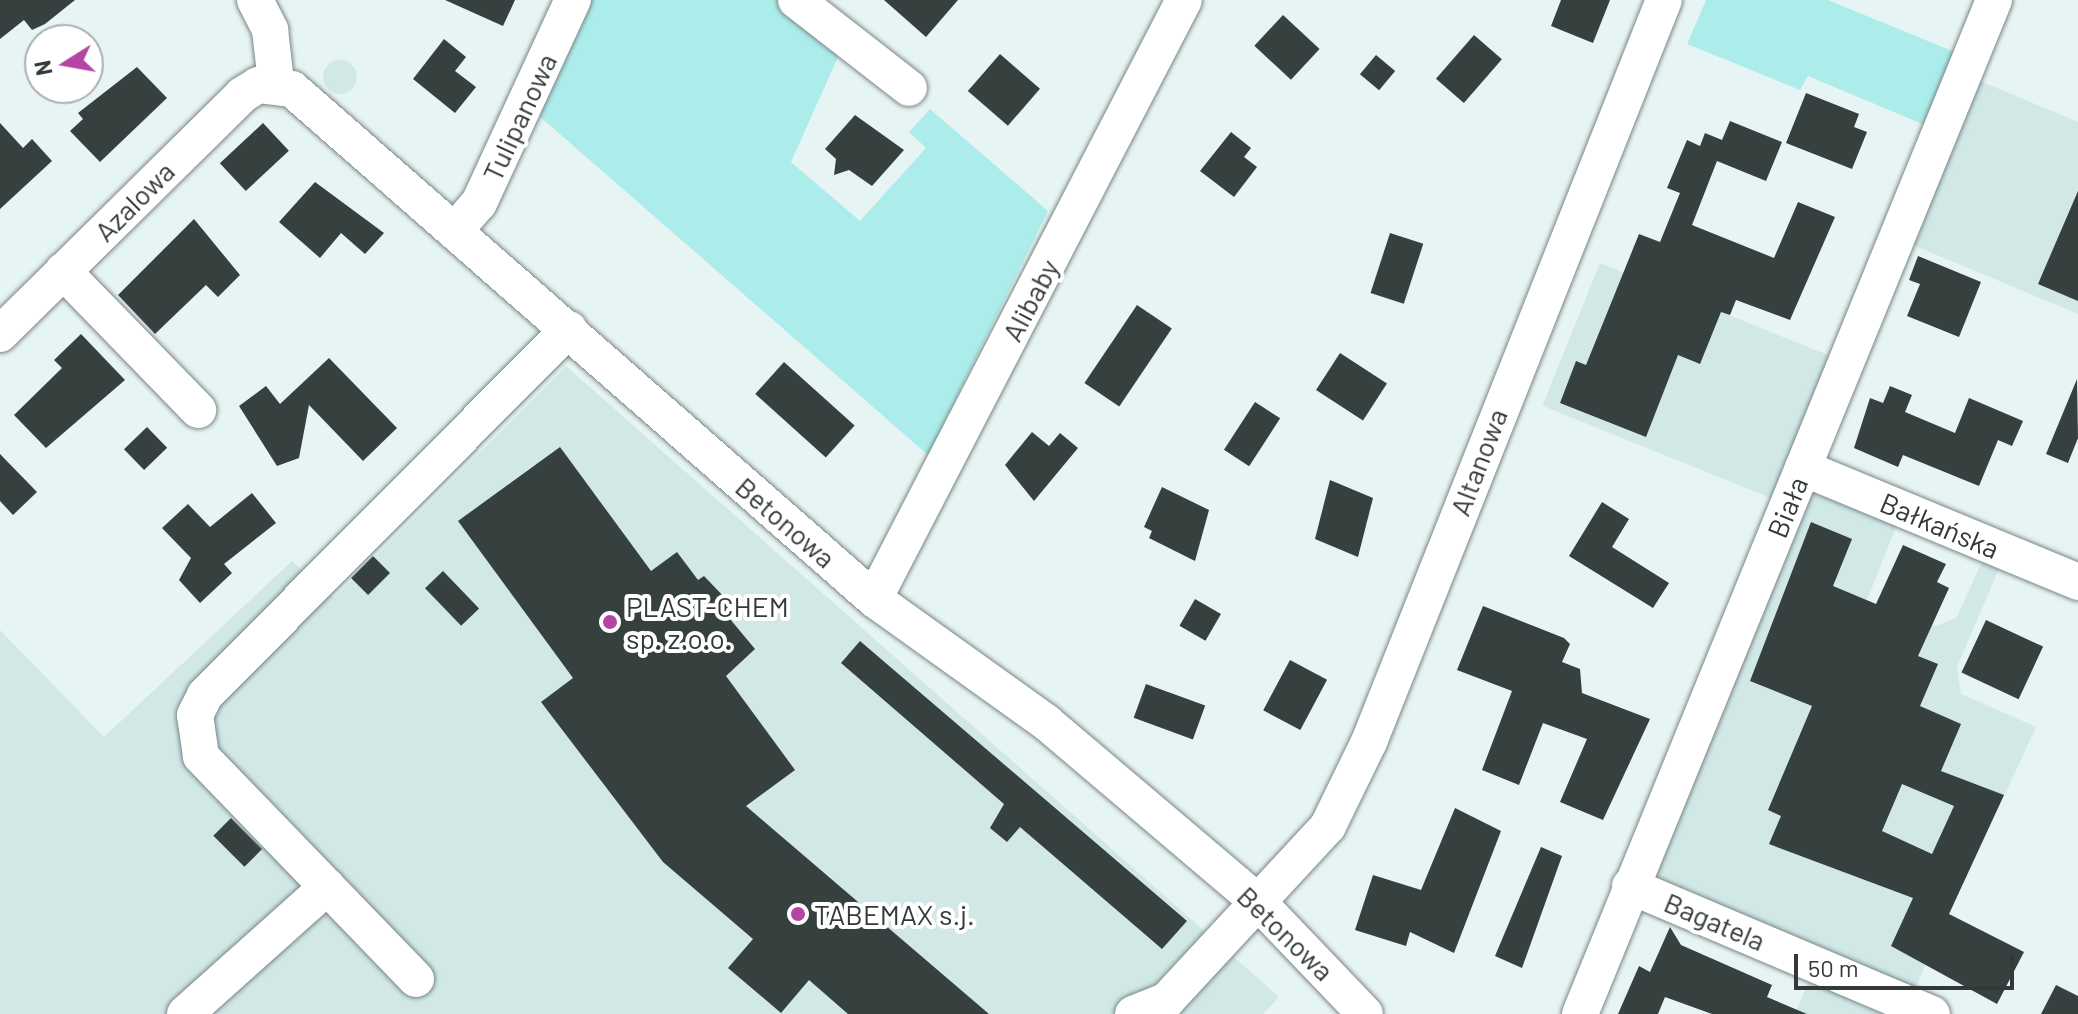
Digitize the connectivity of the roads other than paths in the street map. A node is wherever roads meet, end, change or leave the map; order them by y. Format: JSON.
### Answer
{"nodes":[{"id":1,"x":255,"y":0,"type":"edge"},
{"id":2,"x":573,"y":0,"type":"edge"},
{"id":3,"x":796,"y":0,"type":"edge"},
{"id":4,"x":1184,"y":0,"type":"edge"},
{"id":5,"x":1664,"y":0,"type":"edge"},
{"id":6,"x":1994,"y":0,"type":"edge"},
{"id":7,"x":276,"y":82,"type":"junction"},
{"id":8,"x":909,"y":88,"type":"dead end"},
{"id":9,"x":457,"y":228,"type":"junction"},
{"id":10,"x":63,"y":271,"type":"junction"},
{"id":11,"x":569,"y":329,"type":"junction"},
{"id":12,"x":0,"y":334,"type":"edge"},
{"id":13,"x":198,"y":410,"type":"dead end"},
{"id":14,"x":1803,"y":468,"type":"junction"},
{"id":15,"x":2078,"y":582,"type":"edge"},
{"id":16,"x":874,"y":599,"type":"junction"},
{"id":17,"x":1630,"y":886,"type":"junction"},
{"id":18,"x":327,"y":887,"type":"junction"},
{"id":19,"x":1259,"y":903,"type":"junction"},
{"id":20,"x":416,"y":979,"type":"dead end"},
{"id":21,"x":1167,"y":1007,"type":"edge"},
{"id":22,"x":185,"y":1014,"type":"edge"},
{"id":23,"x":1133,"y":1014,"type":"edge"},
{"id":24,"x":1365,"y":1014,"type":"edge"},
{"id":25,"x":1580,"y":1014,"type":"edge"},
{"id":26,"x":1932,"y":1014,"type":"edge"}],
"edges":[{"from":1,"to":7,"type":"street"},
{"from":2,"to":9,"type":"street","name":"Tulipanowa"},
{"from":3,"to":8,"type":"street"},
{"from":4,"to":16,"type":"street","name":"Alibaby"},
{"from":5,"to":19,"type":"street","name":"Altanowa"},
{"from":6,"to":14,"type":"street","name":"Biała"},
{"from":7,"to":9,"type":"street","name":"Betonowa"},
{"from":7,"to":10,"type":"street","name":"Azalowa"},
{"from":9,"to":11,"type":"street","name":"Betonowa"},
{"from":10,"to":12,"type":"street","name":"Azalowa"},
{"from":10,"to":13,"type":"street"},
{"from":11,"to":16,"type":"street","name":"Betonowa"},
{"from":11,"to":18,"type":"street"},
{"from":14,"to":15,"type":"street","name":"Bałkańska"},
{"from":14,"to":17,"type":"street","name":"Biała"},
{"from":16,"to":19,"type":"street","name":"Betonowa"},
{"from":17,"to":25,"type":"street","name":"Biała"},
{"from":17,"to":26,"type":"street","name":"Bagatela"},
{"from":18,"to":20,"type":"street"},
{"from":18,"to":22,"type":"street"},
{"from":19,"to":21,"type":"street","name":"Altanowa"},
{"from":19,"to":24,"type":"street","name":"Betonowa"},
{"from":21,"to":23,"type":"street"}]}
